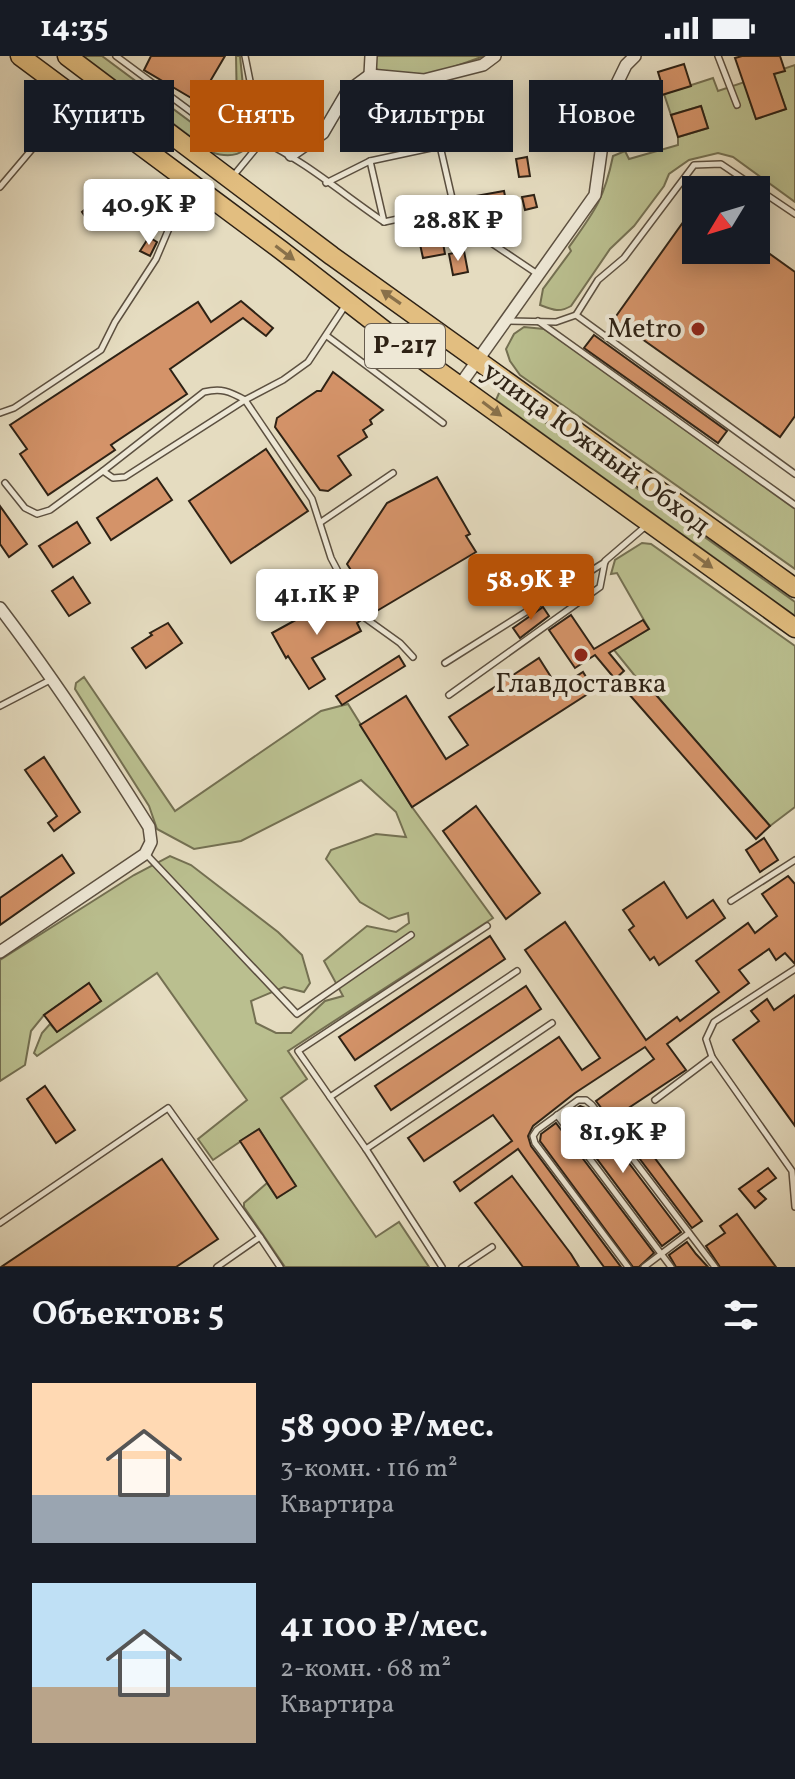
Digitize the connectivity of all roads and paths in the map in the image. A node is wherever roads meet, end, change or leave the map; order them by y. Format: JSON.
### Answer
{"nodes":[{"id":1,"x":20,"y":56,"type":"edge"},
{"id":2,"x":67,"y":56,"type":"edge"},
{"id":3,"x":116,"y":56,"type":"edge"},
{"id":4,"x":245,"y":56,"type":"edge"},
{"id":5,"x":371,"y":56,"type":"edge"},
{"id":6,"x":495,"y":56,"type":"edge"},
{"id":7,"x":718,"y":56,"type":"edge"},
{"id":8,"x":628,"y":59,"type":"edge"},
{"id":9,"x":370,"y":75,"type":"junction"},
{"id":10,"x":52,"y":80,"type":"edge"},
{"id":11,"x":250,"y":80,"type":"edge"},
{"id":12,"x":737,"y":105,"type":"dead end"},
{"id":13,"x":190,"y":111,"type":"edge"},
{"id":14,"x":30,"y":152,"type":"edge"},
{"id":15,"x":149,"y":152,"type":"edge"},
{"id":16,"x":253,"y":152,"type":"edge"},
{"id":17,"x":285,"y":152,"type":"edge"},
{"id":18,"x":291,"y":155,"type":"junction"},
{"id":19,"x":370,"y":161,"type":"junction"},
{"id":20,"x":231,"y":180,"type":"junction"},
{"id":21,"x":189,"y":182,"type":"junction"},
{"id":22,"x":326,"y":183,"type":"junction"},
{"id":23,"x":0,"y":187,"type":"edge"},
{"id":24,"x":454,"y":207,"type":"junction"},
{"id":25,"x":795,"y":214,"type":"edge"},
{"id":26,"x":384,"y":222,"type":"junction"},
{"id":27,"x":539,"y":275,"type":"junction"},
{"id":28,"x":348,"y":301,"type":"junction"},
{"id":29,"x":576,"y":315,"type":"junction"},
{"id":30,"x":537,"y":320,"type":"junction"},
{"id":31,"x":505,"y":322,"type":"junction"},
{"id":32,"x":327,"y":336,"type":"junction"},
{"id":33,"x":478,"y":358,"type":"junction"},
{"id":34,"x":460,"y":385,"type":"junction"},
{"id":35,"x":245,"y":400,"type":"junction"},
{"id":36,"x":0,"y":413,"type":"edge"},
{"id":37,"x":443,"y":423,"type":"dead end"},
{"id":38,"x":103,"y":471,"type":"junction"},
{"id":39,"x":393,"y":473,"type":"dead end"},
{"id":40,"x":795,"y":474,"type":"edge"},
{"id":41,"x":5,"y":483,"type":"dead end"},
{"id":42,"x":795,"y":505,"type":"edge"},
{"id":43,"x":321,"y":522,"type":"junction"},
{"id":44,"x":651,"y":522,"type":"junction"},
{"id":45,"x":605,"y":561,"type":"junction"},
{"id":46,"x":795,"y":588,"type":"edge"},
{"id":47,"x":0,"y":608,"type":"edge"},
{"id":48,"x":795,"y":628,"type":"edge"},
{"id":49,"x":413,"y":657,"type":"dead end"},
{"id":50,"x":445,"y":663,"type":"dead end"},
{"id":51,"x":53,"y":678,"type":"junction"},
{"id":52,"x":449,"y":695,"type":"dead end"},
{"id":53,"x":0,"y":706,"type":"edge"},
{"id":54,"x":145,"y":854,"type":"junction"},
{"id":55,"x":795,"y":860,"type":"edge"},
{"id":56,"x":731,"y":901,"type":"dead end"},
{"id":57,"x":487,"y":926,"type":"dead end"},
{"id":58,"x":411,"y":935,"type":"dead end"},
{"id":59,"x":0,"y":952,"type":"edge"},
{"id":60,"x":795,"y":969,"type":"edge"},
{"id":61,"x":517,"y":971,"type":"dead end"},
{"id":62,"x":552,"y":1023,"type":"dead end"},
{"id":63,"x":712,"y":1057,"type":"junction"},
{"id":64,"x":330,"y":1097,"type":"junction"},
{"id":65,"x":655,"y":1100,"type":"dead end"},
{"id":66,"x":557,"y":1115,"type":"junction"},
{"id":67,"x":366,"y":1149,"type":"junction"},
{"id":68,"x":793,"y":1170,"type":"edge"},
{"id":69,"x":795,"y":1207,"type":"edge"},
{"id":70,"x":0,"y":1223,"type":"edge"},
{"id":71,"x":689,"y":1233,"type":"junction"},
{"id":72,"x":260,"y":1237,"type":"junction"},
{"id":73,"x":492,"y":1247,"type":"dead end"},
{"id":74,"x":661,"y":1254,"type":"junction"},
{"id":75,"x":217,"y":1267,"type":"edge"},
{"id":76,"x":280,"y":1267,"type":"edge"},
{"id":77,"x":442,"y":1267,"type":"edge"},
{"id":78,"x":462,"y":1267,"type":"edge"},
{"id":79,"x":628,"y":1267,"type":"edge"},
{"id":80,"x":644,"y":1267,"type":"edge"},
{"id":81,"x":671,"y":1267,"type":"edge"},
{"id":82,"x":715,"y":1267,"type":"edge"}],
"edges":[{"from":1,"to":10,"type":"main road","name":"улица Южный Обход","number":"Р-217"},
{"from":2,"to":20,"type":"main road","name":"улица Южный Обход","number":"Р-217"},
{"from":3,"to":13,"type":"lane"},
{"from":4,"to":11,"type":"lane"},
{"from":5,"to":9,"type":"street"},
{"from":6,"to":9,"type":"street"},
{"from":7,"to":12,"type":"lane"},
{"from":8,"to":27,"type":"street"},
{"from":9,"to":18,"type":"street"},
{"from":14,"to":23,"type":"lane"},
{"from":15,"to":21,"type":"main road","name":"улица Южный Обход","number":"Р-217"},
{"from":16,"to":20,"type":"lane"},
{"from":17,"to":18,"type":"lane"},
{"from":18,"to":22,"type":"lane"},
{"from":19,"to":22,"type":"lane"},
{"from":19,"to":24,"type":"lane"},
{"from":19,"to":26,"type":"lane"},
{"from":33,"to":20,"type":"main road","name":"улица Южный Обход","number":"Р-217","one_way":true},
{"from":21,"to":28,"type":"main road","name":"улица Южный Обход","number":"Р-217","one_way":true},
{"from":21,"to":36,"type":"lane"},
{"from":22,"to":26,"type":"lane"},
{"from":24,"to":26,"type":"lane"},
{"from":24,"to":27,"type":"lane"},
{"from":25,"to":29,"type":"lane"},
{"from":27,"to":31,"type":"street"},
{"from":28,"to":32,"type":"lane"},
{"from":28,"to":34,"type":"main road","name":"улица Южный Обход","number":"Р-217"},
{"from":29,"to":30,"type":"lane"},
{"from":29,"to":40,"type":"lane"},
{"from":30,"to":31,"type":"lane"},
{"from":30,"to":42,"type":"lane"},
{"from":31,"to":33,"type":"street"},
{"from":32,"to":35,"type":"lane"},
{"from":32,"to":37,"type":"lane"},
{"from":33,"to":34,"type":"street"},
{"from":33,"to":46,"type":"main road","name":"улица Южный Обход","number":"Р-217"},
{"from":34,"to":44,"type":"main road","name":"улица Южный Обход","number":"Р-217","one_way":true},
{"from":35,"to":38,"type":"lane"},
{"from":35,"to":38,"type":"lane"},
{"from":35,"to":43,"type":"lane"},
{"from":38,"to":41,"type":"lane"},
{"from":39,"to":43,"type":"lane"},
{"from":43,"to":49,"type":"lane"},
{"from":44,"to":45,"type":"lane"},
{"from":44,"to":48,"type":"main road","name":"улица Южный Обход","number":"Р-217","one_way":true},
{"from":45,"to":50,"type":"lane"},
{"from":45,"to":52,"type":"lane"},
{"from":47,"to":51,"type":"street"},
{"from":51,"to":53,"type":"lane"},
{"from":51,"to":54,"type":"street"},
{"from":54,"to":58,"type":"lane"},
{"from":54,"to":59,"type":"street"},
{"from":55,"to":56,"type":"lane"},
{"from":57,"to":64,"type":"lane"},
{"from":60,"to":63,"type":"lane"},
{"from":61,"to":64,"type":"lane"},
{"from":62,"to":67,"type":"lane"},
{"from":63,"to":65,"type":"lane"},
{"from":63,"to":68,"type":"lane"},
{"from":64,"to":67,"type":"lane"},
{"from":66,"to":71,"type":"lane"},
{"from":66,"to":74,"type":"lane"},
{"from":66,"to":79,"type":"lane"},
{"from":67,"to":77,"type":"lane"},
{"from":68,"to":69,"type":"lane"},
{"from":70,"to":72,"type":"lane"},
{"from":71,"to":74,"type":"lane"},
{"from":71,"to":82,"type":"lane"},
{"from":72,"to":75,"type":"lane"},
{"from":72,"to":76,"type":"lane"},
{"from":73,"to":78,"type":"lane"},
{"from":74,"to":80,"type":"lane"},
{"from":74,"to":81,"type":"lane"}]}
